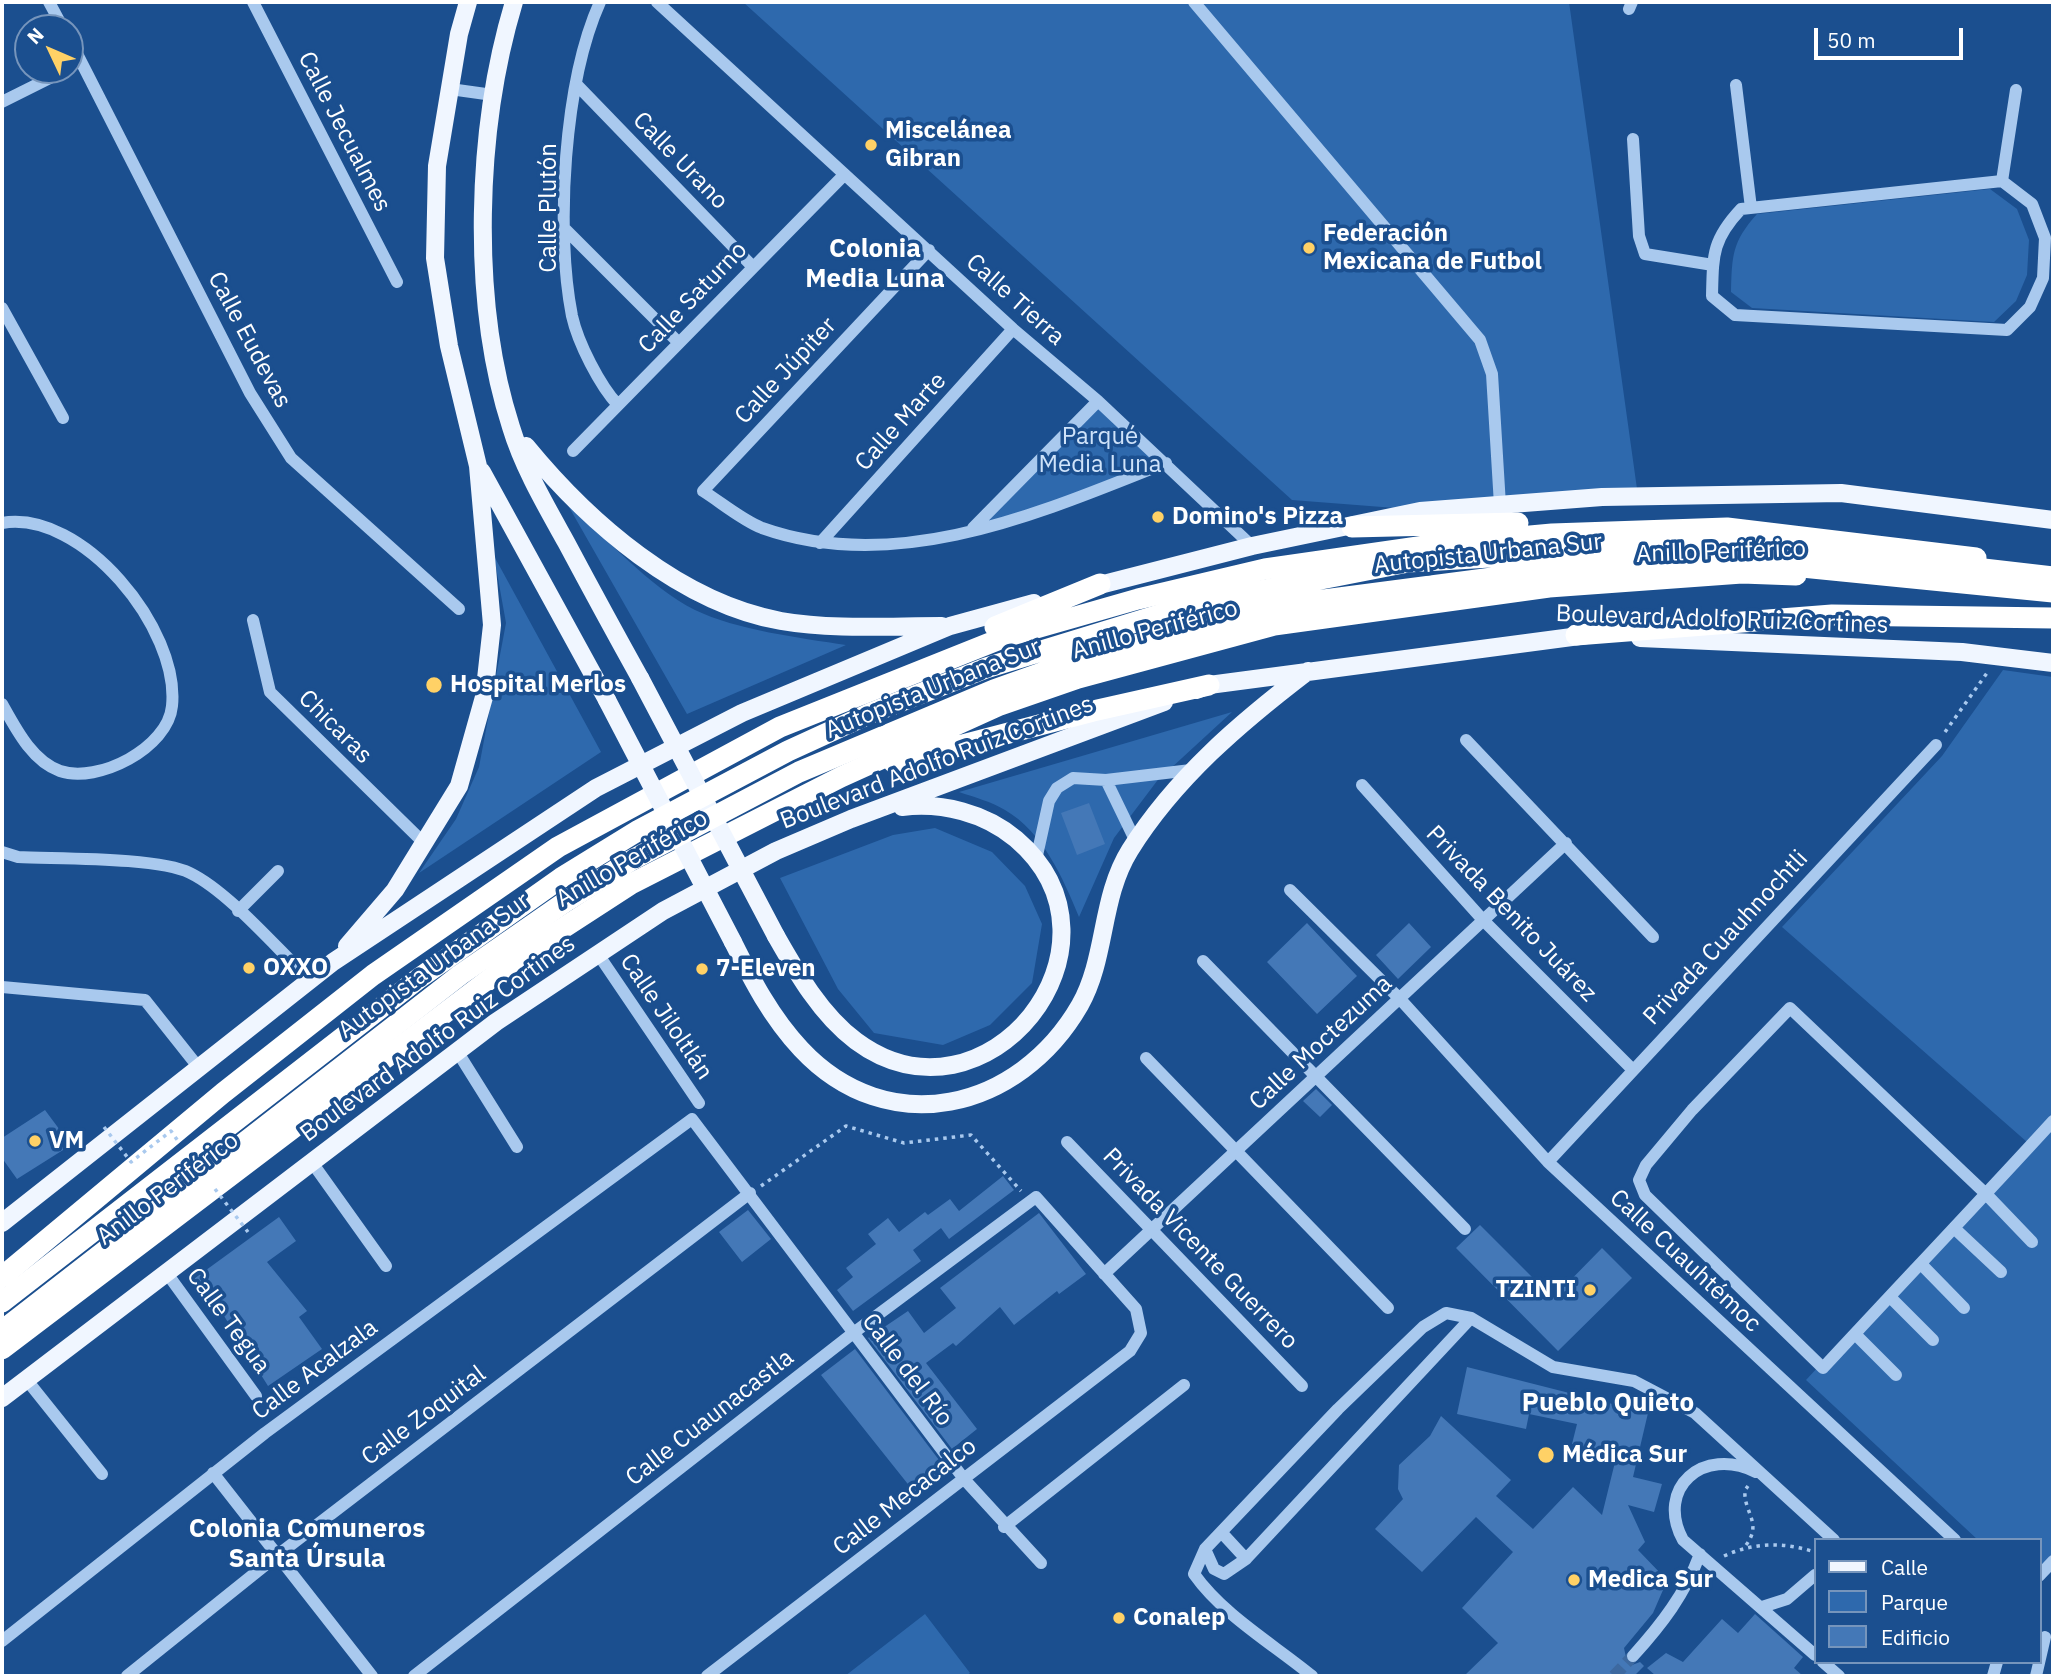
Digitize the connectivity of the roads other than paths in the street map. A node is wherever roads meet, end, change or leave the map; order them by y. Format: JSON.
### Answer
{"nodes":[{"id":1,"x":253,"y":2,"type":"edge"},
{"id":2,"x":468,"y":2,"type":"edge"},
{"id":3,"x":514,"y":2,"type":"edge"},
{"id":4,"x":600,"y":2,"type":"edge"},
{"id":5,"x":657,"y":2,"type":"edge"},
{"id":6,"x":1194,"y":2,"type":"edge"},
{"id":7,"x":84,"y":66,"type":"edge"},
{"id":8,"x":39,"y":84,"type":"edge"},
{"id":9,"x":576,"y":84,"type":"junction"},
{"id":10,"x":1736,"y":85,"type":"dead end"},
{"id":11,"x":450,"y":89,"type":"junction"},
{"id":12,"x":2015,"y":90,"type":"dead end"},
{"id":13,"x":493,"y":95,"type":"junction"},
{"id":14,"x":2,"y":103,"type":"edge"},
{"id":15,"x":1633,"y":139,"type":"dead end"},
{"id":16,"x":844,"y":174,"type":"junction"},
{"id":17,"x":2002,"y":181,"type":"junction"},
{"id":18,"x":1751,"y":208,"type":"junction"},
{"id":19,"x":564,"y":228,"type":"junction"},
{"id":20,"x":929,"y":250,"type":"junction"},
{"id":21,"x":1713,"y":265,"type":"junction"},
{"id":22,"x":753,"y":267,"type":"junction"},
{"id":23,"x":2048,"y":278,"type":"edge"},
{"id":24,"x":397,"y":282,"type":"dead end"},
{"id":25,"x":2,"y":308,"type":"edge"},
{"id":26,"x":1013,"y":330,"type":"junction"},
{"id":27,"x":679,"y":343,"type":"junction"},
{"id":28,"x":1098,"y":401,"type":"junction"},
{"id":29,"x":618,"y":405,"type":"junction"},
{"id":30,"x":63,"y":418,"type":"dead end"},
{"id":31,"x":511,"y":427,"type":"junction"},
{"id":32,"x":573,"y":452,"type":"dead end"},
{"id":33,"x":1166,"y":463,"type":"junction"},
{"id":34,"x":478,"y":466,"type":"junction"},
{"id":35,"x":1500,"y":505,"type":"junction"},
{"id":36,"x":2053,"y":520,"type":"edge"},
{"id":37,"x":2,"y":523,"type":"edge"},
{"id":38,"x":1352,"y":527,"type":"junction"},
{"id":39,"x":1727,"y":528,"type":"junction"},
{"id":40,"x":972,"y":529,"type":"junction"},
{"id":41,"x":820,"y":543,"type":"junction"},
{"id":42,"x":1252,"y":546,"type":"junction"},
{"id":43,"x":2053,"y":569,"type":"edge"},
{"id":44,"x":2053,"y":577,"type":"edge"},
{"id":45,"x":1100,"y":584,"type":"junction"},
{"id":46,"x":2053,"y":592,"type":"edge"},
{"id":47,"x":2053,"y":603,"type":"edge"},
{"id":48,"x":459,"y":608,"type":"dead end"},
{"id":49,"x":2053,"y":618,"type":"edge"},
{"id":50,"x":253,"y":620,"type":"dead end"},
{"id":51,"x":950,"y":626,"type":"junction"},
{"id":52,"x":1576,"y":635,"type":"junction"},
{"id":53,"x":2053,"y":663,"type":"edge"},
{"id":54,"x":1309,"y":670,"type":"junction"},
{"id":55,"x":1209,"y":685,"type":"junction"},
{"id":56,"x":2,"y":704,"type":"edge"},
{"id":57,"x":780,"y":727,"type":"junction"},
{"id":58,"x":1466,"y":740,"type":"dead end"},
{"id":59,"x":1936,"y":745,"type":"road end"},
{"id":60,"x":1191,"y":770,"type":"junction"},
{"id":61,"x":841,"y":777,"type":"junction"},
{"id":62,"x":1106,"y":780,"type":"junction"},
{"id":63,"x":1362,"y":786,"type":"dead end"},
{"id":64,"x":851,"y":819,"type":"junction"},
{"id":65,"x":1136,"y":842,"type":"junction"},
{"id":66,"x":424,"y":843,"type":"junction"},
{"id":67,"x":1566,"y":843,"type":"junction"},
{"id":68,"x":2,"y":852,"type":"edge"},
{"id":69,"x":1036,"y":860,"type":"junction"},
{"id":70,"x":278,"y":871,"type":"dead end"},
{"id":71,"x":1290,"y":890,"type":"dead end"},
{"id":72,"x":238,"y":911,"type":"junction"},
{"id":73,"x":1483,"y":920,"type":"junction"},
{"id":74,"x":1654,"y":937,"type":"dead end"},
{"id":75,"x":598,"y":954,"type":"junction"},
{"id":76,"x":1203,"y":961,"type":"dead end"},
{"id":77,"x":333,"y":962,"type":"junction"},
{"id":78,"x":310,"y":980,"type":"junction"},
{"id":79,"x":2,"y":987,"type":"edge"},
{"id":80,"x":1400,"y":999,"type":"junction"},
{"id":81,"x":457,"y":1051,"type":"junction"},
{"id":82,"x":1146,"y":1058,"type":"dead end"},
{"id":83,"x":200,"y":1068,"type":"junction"},
{"id":84,"x":1632,"y":1069,"type":"junction"},
{"id":85,"x":1318,"y":1076,"type":"junction"},
{"id":86,"x":699,"y":1103,"type":"dead end"},
{"id":87,"x":2053,"y":1121,"type":"edge"},
{"id":88,"x":1067,"y":1142,"type":"dead end"},
{"id":89,"x":517,"y":1147,"type":"dead end"},
{"id":90,"x":1236,"y":1151,"type":"junction"},
{"id":91,"x":311,"y":1161,"type":"junction"},
{"id":92,"x":1548,"y":1162,"type":"junction"},
{"id":93,"x":750,"y":1193,"type":"junction"},
{"id":94,"x":1986,"y":1194,"type":"junction"},
{"id":95,"x":2,"y":1223,"type":"edge"},
{"id":96,"x":1152,"y":1228,"type":"junction"},
{"id":97,"x":1954,"y":1228,"type":"junction"},
{"id":98,"x":1465,"y":1229,"type":"dead end"},
{"id":99,"x":2032,"y":1242,"type":"dead end"},
{"id":100,"x":1920,"y":1264,"type":"junction"},
{"id":101,"x":386,"y":1266,"type":"dead end"},
{"id":102,"x":166,"y":1272,"type":"junction"},
{"id":103,"x":2001,"y":1272,"type":"dead end"},
{"id":104,"x":1104,"y":1274,"type":"junction"},
{"id":105,"x":2,"y":1277,"type":"edge"},
{"id":106,"x":1890,"y":1297,"type":"junction"},
{"id":107,"x":2,"y":1302,"type":"edge"},
{"id":108,"x":1388,"y":1308,"type":"dead end"},
{"id":109,"x":1964,"y":1308,"type":"dead end"},
{"id":110,"x":1471,"y":1318,"type":"junction"},
{"id":111,"x":2,"y":1331,"type":"edge"},
{"id":112,"x":852,"y":1334,"type":"junction"},
{"id":113,"x":1855,"y":1334,"type":"junction"},
{"id":114,"x":1933,"y":1340,"type":"dead end"},
{"id":115,"x":2,"y":1349,"type":"edge"},
{"id":116,"x":1896,"y":1375,"type":"dead end"},
{"id":117,"x":26,"y":1379,"type":"junction"},
{"id":118,"x":1184,"y":1385,"type":"dead end"},
{"id":119,"x":1301,"y":1386,"type":"dead end"},
{"id":120,"x":256,"y":1396,"type":"dead end"},
{"id":121,"x":2,"y":1398,"type":"edge"},
{"id":122,"x":213,"y":1473,"type":"junction"},
{"id":123,"x":102,"y":1474,"type":"dead end"},
{"id":124,"x":1762,"y":1476,"type":"junction"},
{"id":125,"x":964,"y":1479,"type":"junction"},
{"id":126,"x":1004,"y":1527,"type":"junction"},
{"id":127,"x":1222,"y":1533,"type":"junction"},
{"id":128,"x":1829,"y":1538,"type":"edge"},
{"id":129,"x":1953,"y":1538,"type":"edge"},
{"id":130,"x":1205,"y":1549,"type":"junction"},
{"id":131,"x":279,"y":1554,"type":"junction"},
{"id":132,"x":1702,"y":1556,"type":"junction"},
{"id":133,"x":1246,"y":1559,"type":"junction"},
{"id":134,"x":2053,"y":1561,"type":"edge"},
{"id":135,"x":1041,"y":1563,"type":"dead end"},
{"id":136,"x":2041,"y":1574,"type":"edge"},
{"id":137,"x":1814,"y":1576,"type":"edge"},
{"id":138,"x":1762,"y":1607,"type":"junction"},
{"id":139,"x":2046,"y":1637,"type":"edge"},
{"id":140,"x":2,"y":1641,"type":"edge"},
{"id":141,"x":1814,"y":1653,"type":"edge"},
{"id":142,"x":1633,"y":1656,"type":"tunnel mouth"},
{"id":143,"x":2041,"y":1656,"type":"edge"},
{"id":144,"x":1825,"y":1664,"type":"edge"},
{"id":145,"x":127,"y":1676,"type":"edge"},
{"id":146,"x":372,"y":1676,"type":"edge"},
{"id":147,"x":414,"y":1676,"type":"edge"},
{"id":148,"x":707,"y":1676,"type":"edge"},
{"id":149,"x":1312,"y":1676,"type":"edge"},
{"id":150,"x":1839,"y":1676,"type":"edge"}],
"edges":[{"from":1,"to":24,"type":"street","name":"Calle Jecualmes"},
{"from":2,"to":11,"type":"main road"},
{"from":3,"to":13,"type":"main road"},
{"from":4,"to":9,"type":"street","name":"Calle Plutón"},
{"from":5,"to":16,"type":"street","name":"Calle Tierra"},
{"from":6,"to":35,"type":"street"},
{"from":7,"to":48,"type":"street","name":"Calle Eudevas"},
{"from":8,"to":14,"type":"street"},
{"from":9,"to":19,"type":"street","name":"Calle Plutón"},
{"from":9,"to":22,"type":"street","name":"Calle Urano"},
{"from":10,"to":18,"type":"street"},
{"from":11,"to":13,"type":"street"},
{"from":11,"to":34,"type":"main road"},
{"from":12,"to":17,"type":"street"},
{"from":13,"to":31,"type":"main road"},
{"from":15,"to":21,"type":"street"},
{"from":16,"to":20,"type":"street","name":"Calle Tierra"},
{"from":16,"to":22,"type":"street","name":"Calle Saturno"},
{"from":17,"to":18,"type":"street"},
{"from":17,"to":23,"type":"street"},
{"from":18,"to":21,"type":"street"},
{"from":19,"to":27,"type":"street"},
{"from":19,"to":29,"type":"street","name":"Calle Plutón"},
{"from":20,"to":26,"type":"street","name":"Calle Tierra"},
{"from":20,"to":41,"type":"street","name":"Calle Júpiter"},
{"from":21,"to":23,"type":"street"},
{"from":22,"to":27,"type":"street","name":"Calle Saturno"},
{"from":25,"to":30,"type":"street"},
{"from":26,"to":28,"type":"street","name":"Calle Tierra"},
{"from":26,"to":41,"type":"street","name":"Calle Marte"},
{"from":27,"to":29,"type":"street","name":"Calle Saturno"},
{"from":28,"to":33,"type":"street","name":"Calle Tierra"},
{"from":28,"to":40,"type":"street"},
{"from":29,"to":32,"type":"street","name":"Calle Saturno"},
{"from":31,"to":51,"type":"main road"},
{"from":31,"to":69,"type":"main road","bridge":true},
{"from":33,"to":40,"type":"street"},
{"from":33,"to":42,"type":"street","name":"Calle Tierra"},
{"from":34,"to":65,"type":"main road","bridge":true},
{"from":34,"to":66,"type":"main road"},
{"from":35,"to":36,"type":"main road"},
{"from":35,"to":38,"type":"main road"},
{"from":37,"to":56,"type":"street"},
{"from":38,"to":39,"type":"highway"},
{"from":38,"to":42,"type":"main road"},
{"from":39,"to":43,"type":"highway","name":"Anillo Periférico"},
{"from":39,"to":57,"type":"highway","name":"Anillo Periférico"},
{"from":40,"to":41,"type":"street"},
{"from":42,"to":45,"type":"main road"},
{"from":44,"to":107,"type":"highway","name":"Autopista Urbana Sur","bridge":true},
{"from":45,"to":51,"type":"main road"},
{"from":45,"to":57,"type":"highway"},
{"from":46,"to":111,"type":"highway","name":"Autopista Urbana Sur","bridge":true},
{"from":47,"to":61,"type":"highway","name":"Anillo Periférico"},
{"from":49,"to":52,"type":"highway"},
{"from":50,"to":66,"type":"street","name":"Chicaras"},
{"from":51,"to":77,"type":"main road"},
{"from":52,"to":53,"type":"main road","name":"Boulevard Adolfo Ruiz Cortines"},
{"from":52,"to":54,"type":"main road","name":"Boulevard Adolfo Ruiz Cortines"},
{"from":54,"to":55,"type":"main road","name":"Boulevard Adolfo Ruiz Cortines"},
{"from":54,"to":60,"type":"main road"},
{"from":55,"to":61,"type":"highway"},
{"from":55,"to":64,"type":"main road","name":"Boulevard Adolfo Ruiz Cortines"},
{"from":57,"to":105,"type":"highway","name":"Anillo Periférico"},
{"from":58,"to":67,"type":"street"},
{"from":59,"to":84,"type":"street","name":"Privada Cuauhnochtli"},
{"from":60,"to":62,"type":"street"},
{"from":60,"to":65,"type":"main road"},
{"from":61,"to":115,"type":"highway","name":"Anillo Periférico"},
{"from":62,"to":65,"type":"street"},
{"from":62,"to":69,"type":"street"},
{"from":63,"to":73,"type":"street","name":"Privada Benito Juárez"},
{"from":64,"to":69,"type":"main road"},
{"from":64,"to":75,"type":"main road","name":"Boulevard Adolfo Ruiz Cortines"},
{"from":66,"to":77,"type":"main road"},
{"from":67,"to":73,"type":"street","name":"Calle Moctezuma"},
{"from":67,"to":74,"type":"street"},
{"from":68,"to":72,"type":"street"},
{"from":70,"to":72,"type":"street"},
{"from":71,"to":80,"type":"street","name":"Calle Cuauhtémoc"},
{"from":72,"to":78,"type":"street"},
{"from":73,"to":80,"type":"street","name":"Calle Moctezuma"},
{"from":73,"to":84,"type":"street","name":"Privada Benito Juárez"},
{"from":75,"to":81,"type":"main road","name":"Boulevard Adolfo Ruiz Cortines"},
{"from":75,"to":86,"type":"street","name":"Calle Jiloltlán"},
{"from":76,"to":85,"type":"street"},
{"from":77,"to":78,"type":"main road"},
{"from":78,"to":83,"type":"main road"},
{"from":79,"to":83,"type":"street"},
{"from":80,"to":85,"type":"street","name":"Calle Moctezuma"},
{"from":80,"to":92,"type":"street","name":"Calle Cuauhtémoc"},
{"from":81,"to":89,"type":"street"},
{"from":81,"to":91,"type":"main road","name":"Boulevard Adolfo Ruiz Cortines"},
{"from":82,"to":90,"type":"street"},
{"from":83,"to":95,"type":"main road"},
{"from":84,"to":92,"type":"street","name":"Privada Cuauhnochtli"},
{"from":85,"to":90,"type":"street","name":"Calle Moctezuma"},
{"from":85,"to":98,"type":"street"},
{"from":87,"to":94,"type":"street"},
{"from":88,"to":96,"type":"street","name":"Privada Vicente Guerrero"},
{"from":90,"to":96,"type":"street","name":"Calle Moctezuma"},
{"from":90,"to":108,"type":"street"},
{"from":91,"to":101,"type":"street"},
{"from":91,"to":102,"type":"main road","name":"Boulevard Adolfo Ruiz Cortines"},
{"from":92,"to":129,"type":"street","name":"Calle Cuauhtémoc"},
{"from":93,"to":112,"type":"street","name":"Calle del Río"},
{"from":93,"to":122,"type":"street","name":"Calle Acalzala"},
{"from":93,"to":131,"type":"street","name":"Calle Zoquital"},
{"from":94,"to":97,"type":"street"},
{"from":94,"to":99,"type":"street"},
{"from":94,"to":113,"type":"street"},
{"from":96,"to":104,"type":"street","name":"Calle Moctezuma"},
{"from":96,"to":119,"type":"street","name":"Privada Vicente Guerrero"},
{"from":97,"to":100,"type":"street"},
{"from":97,"to":103,"type":"street"},
{"from":100,"to":106,"type":"street"},
{"from":100,"to":109,"type":"street"},
{"from":102,"to":117,"type":"main road","name":"Boulevard Adolfo Ruiz Cortines"},
{"from":102,"to":120,"type":"street","name":"Calle Tegua"},
{"from":104,"to":112,"type":"street","name":"Calle Cuaunacastla"},
{"from":104,"to":125,"type":"street","name":"Calle Mecacalco"},
{"from":106,"to":113,"type":"street"},
{"from":106,"to":114,"type":"street"},
{"from":110,"to":124,"type":"street"},
{"from":110,"to":127,"type":"street"},
{"from":110,"to":133,"type":"street"},
{"from":112,"to":125,"type":"street","name":"Calle del Río"},
{"from":112,"to":147,"type":"street","name":"Calle Cuaunacastla"},
{"from":113,"to":116,"type":"street"},
{"from":117,"to":121,"type":"main road","name":"Boulevard Adolfo Ruiz Cortines"},
{"from":117,"to":123,"type":"street"},
{"from":118,"to":126,"type":"street"},
{"from":122,"to":131,"type":"street"},
{"from":122,"to":140,"type":"street","name":"Calle Acalzala"},
{"from":124,"to":128,"type":"street"},
{"from":124,"to":132,"type":"street"},
{"from":125,"to":126,"type":"street","name":"Calle del Río"},
{"from":125,"to":148,"type":"street","name":"Calle Mecacalco"},
{"from":126,"to":135,"type":"street","name":"Calle del Río"},
{"from":127,"to":130,"type":"street"},
{"from":127,"to":133,"type":"street"},
{"from":130,"to":133,"type":"street"},
{"from":130,"to":149,"type":"street"},
{"from":131,"to":145,"type":"street","name":"Calle Zoquital"},
{"from":131,"to":146,"type":"street"},
{"from":132,"to":138,"type":"street"},
{"from":132,"to":142,"type":"street"},
{"from":134,"to":136,"type":"street"},
{"from":137,"to":138,"type":"street"},
{"from":138,"to":141,"type":"street"},
{"from":139,"to":143,"type":"street"},
{"from":144,"to":150,"type":"street"}]}
